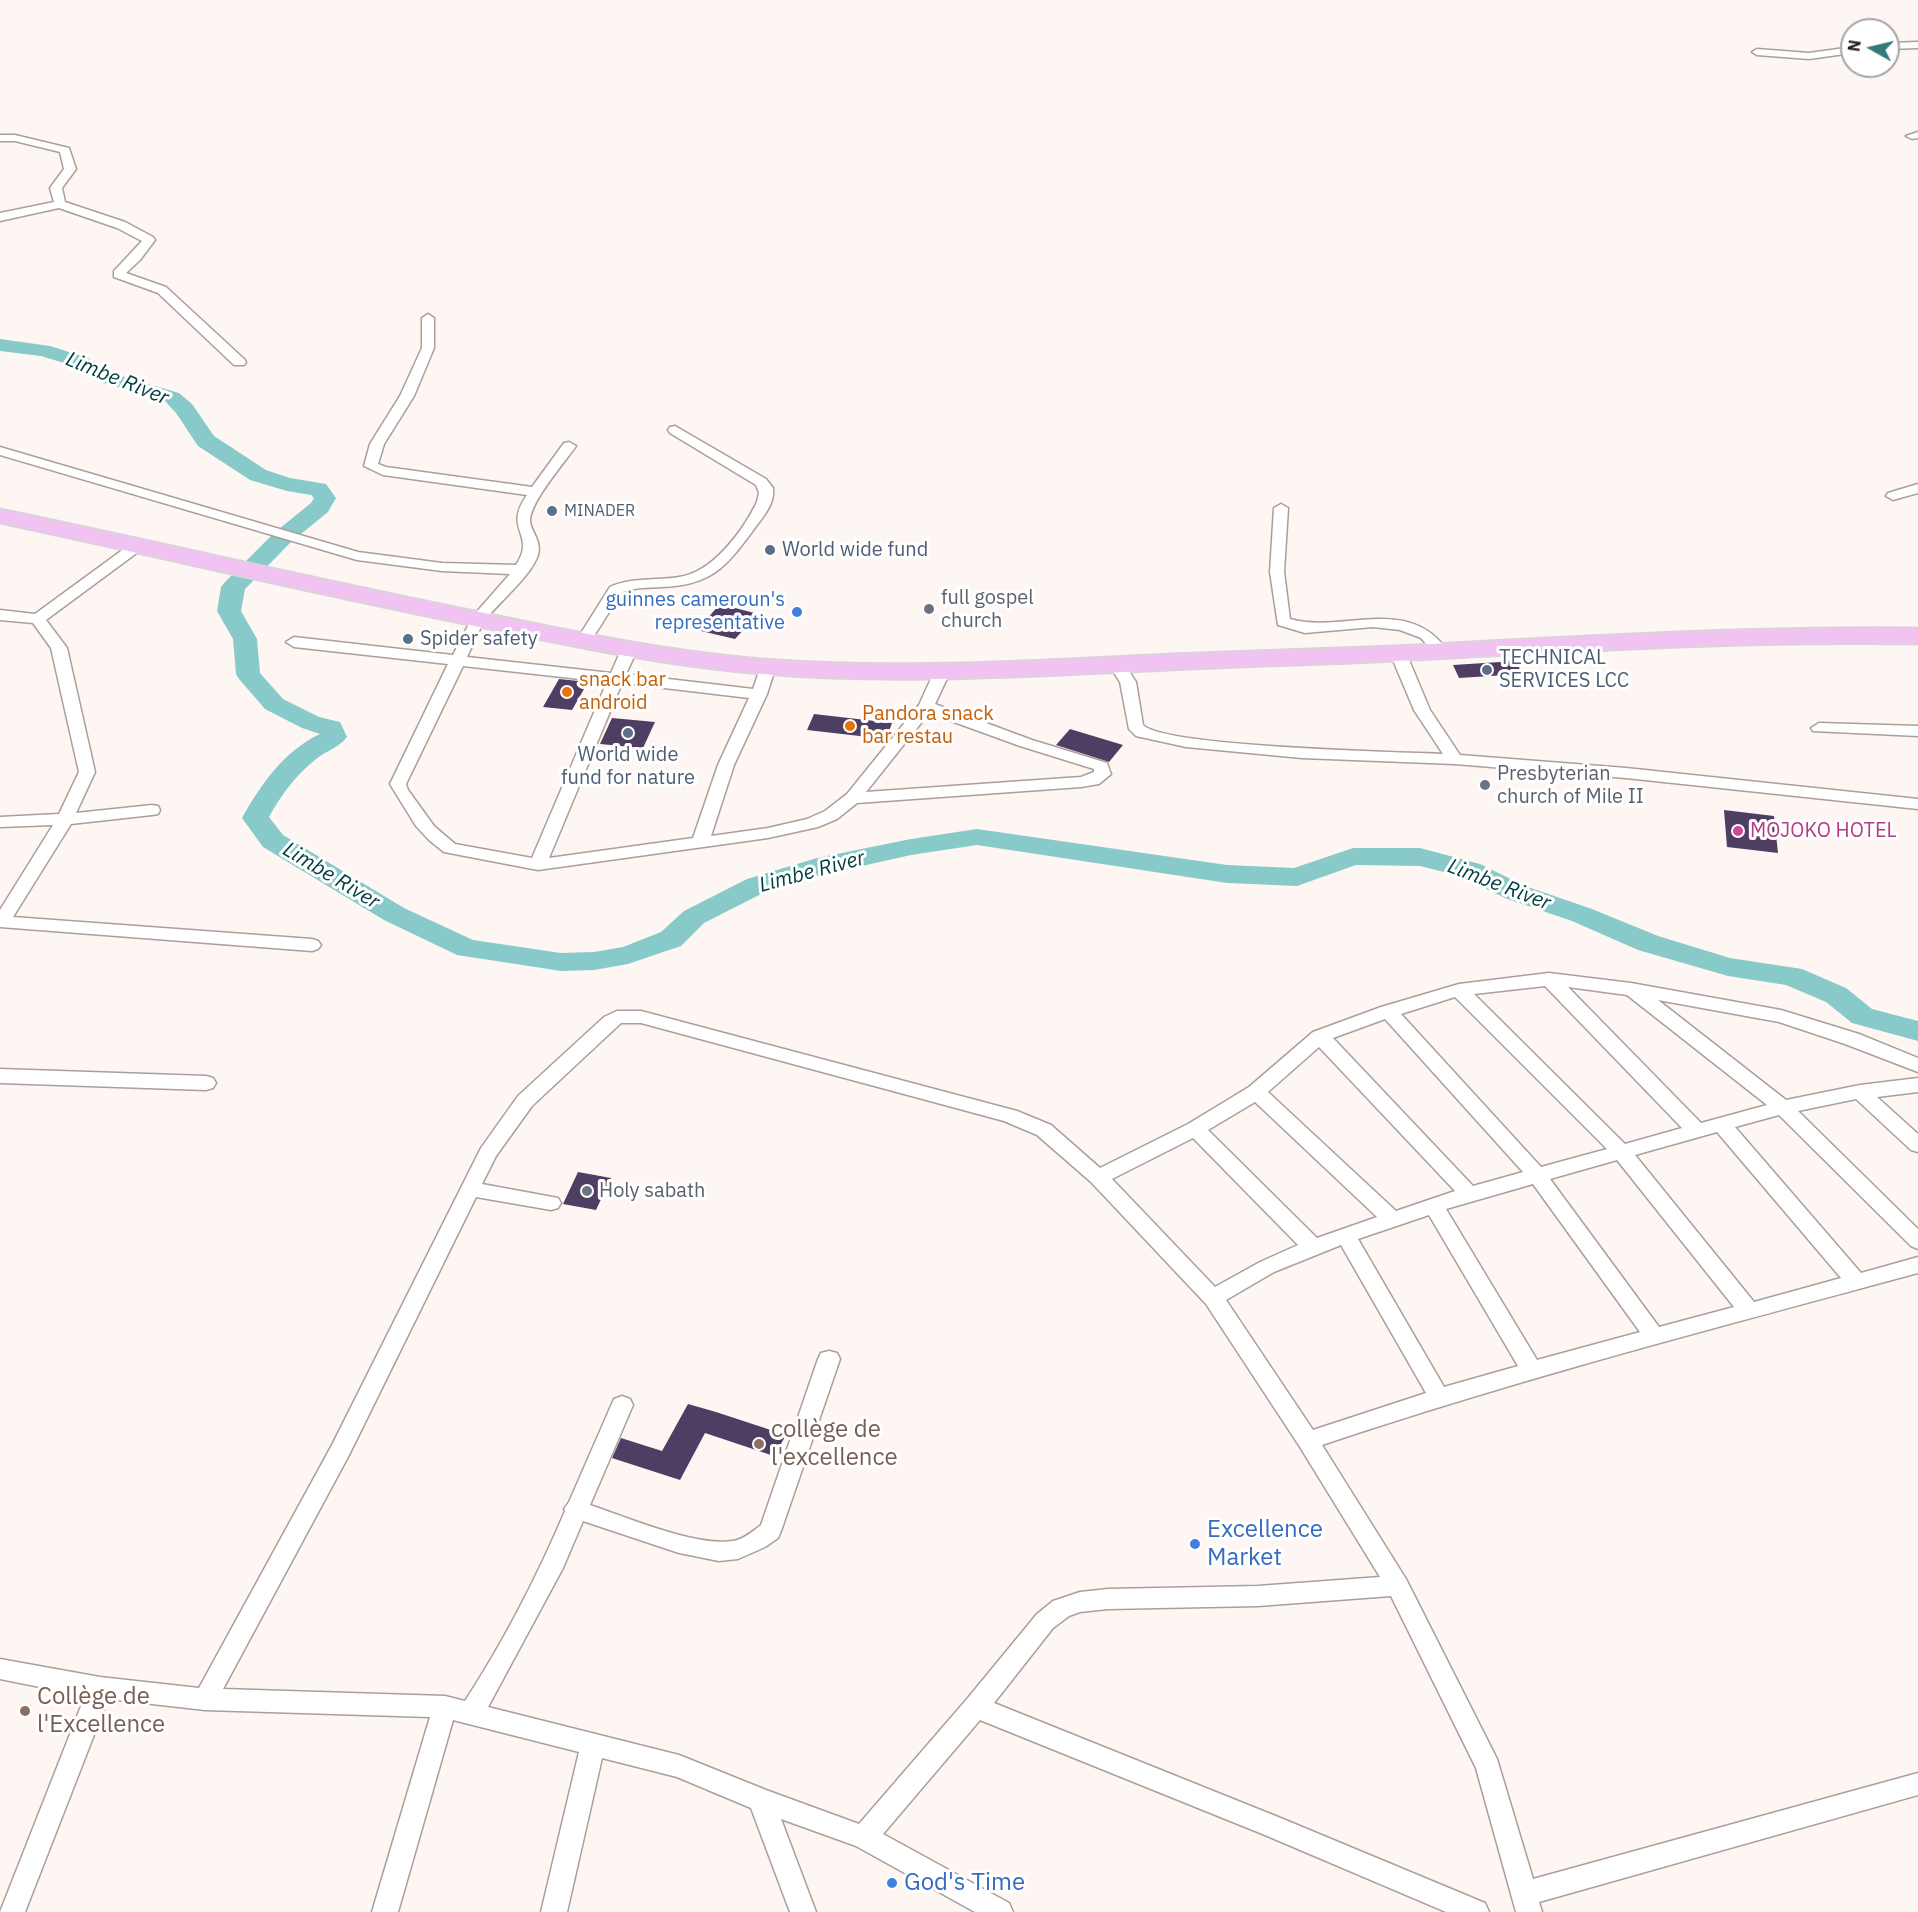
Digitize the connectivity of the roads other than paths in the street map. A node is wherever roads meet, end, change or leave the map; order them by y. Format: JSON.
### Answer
{"nodes":[{"id":1,"x":1918,"y":45,"type":"edge"},
{"id":2,"x":1900,"y":46,"type":"edge"},
{"id":3,"x":1757,"y":52,"type":"dead end"},
{"id":4,"x":1840,"y":52,"type":"edge"},
{"id":5,"x":0,"y":138,"type":"edge"},
{"id":6,"x":60,"y":204,"type":"junction"},
{"id":7,"x":0,"y":217,"type":"edge"},
{"id":8,"x":428,"y":318,"type":"dead end"},
{"id":9,"x":239,"y":362,"type":"dead end"},
{"id":10,"x":675,"y":430,"type":"dead end"},
{"id":11,"x":570,"y":446,"type":"dead end"},
{"id":12,"x":0,"y":451,"type":"edge"},
{"id":13,"x":1918,"y":488,"type":"edge"},
{"id":14,"x":537,"y":492,"type":"junction"},
{"id":15,"x":1893,"y":496,"type":"dead end"},
{"id":16,"x":1281,"y":508,"type":"dead end"},
{"id":17,"x":0,"y":516,"type":"edge"},
{"id":18,"x":137,"y":546,"type":"junction"},
{"id":19,"x":521,"y":570,"type":"junction"},
{"id":20,"x":0,"y":615,"type":"edge"},
{"id":21,"x":38,"y":619,"type":"junction"},
{"id":22,"x":478,"y":619,"type":"junction"},
{"id":23,"x":1918,"y":636,"type":"edge"},
{"id":24,"x":584,"y":641,"type":"junction"},
{"id":25,"x":294,"y":642,"type":"dead end"},
{"id":26,"x":629,"y":650,"type":"junction"},
{"id":27,"x":1439,"y":650,"type":"junction"},
{"id":28,"x":1398,"y":653,"type":"junction"},
{"id":29,"x":458,"y":661,"type":"junction"},
{"id":30,"x":1117,"y":665,"type":"junction"},
{"id":31,"x":768,"y":666,"type":"junction"},
{"id":32,"x":942,"y":672,"type":"junction"},
{"id":33,"x":618,"y":678,"type":"junction"},
{"id":34,"x":759,"y":694,"type":"junction"},
{"id":35,"x":926,"y":706,"type":"junction"},
{"id":36,"x":1819,"y":728,"type":"dead end"},
{"id":37,"x":1918,"y":731,"type":"edge"},
{"id":38,"x":1455,"y":759,"type":"junction"},
{"id":39,"x":853,"y":798,"type":"junction"},
{"id":40,"x":1918,"y":804,"type":"edge"},
{"id":41,"x":152,"y":810,"type":"dead end"},
{"id":42,"x":65,"y":819,"type":"junction"},
{"id":43,"x":0,"y":822,"type":"edge"},
{"id":44,"x":700,"y":842,"type":"junction"},
{"id":45,"x":538,"y":865,"type":"junction"},
{"id":46,"x":1,"y":921,"type":"edge"},
{"id":47,"x":312,"y":945,"type":"dead end"},
{"id":48,"x":1549,"y":980,"type":"junction"},
{"id":49,"x":1631,"y":989,"type":"junction"},
{"id":50,"x":1459,"y":990,"type":"junction"},
{"id":51,"x":1388,"y":1011,"type":"junction"},
{"id":52,"x":1320,"y":1036,"type":"junction"},
{"id":53,"x":1918,"y":1065,"type":"edge"},
{"id":54,"x":0,"y":1076,"type":"edge"},
{"id":55,"x":206,"y":1083,"type":"dead end"},
{"id":56,"x":1918,"y":1085,"type":"edge"},
{"id":57,"x":1256,"y":1092,"type":"junction"},
{"id":58,"x":1860,"y":1092,"type":"junction"},
{"id":59,"x":1783,"y":1107,"type":"junction"},
{"id":60,"x":1720,"y":1123,"type":"junction"},
{"id":61,"x":1195,"y":1129,"type":"junction"},
{"id":62,"x":1696,"y":1130,"type":"junction"},
{"id":63,"x":1918,"y":1145,"type":"edge"},
{"id":64,"x":1621,"y":1151,"type":"junction"},
{"id":65,"x":1536,"y":1175,"type":"junction"},
{"id":66,"x":1098,"y":1177,"type":"junction"},
{"id":67,"x":469,"y":1189,"type":"junction"},
{"id":68,"x":1469,"y":1194,"type":"junction"},
{"id":69,"x":551,"y":1203,"type":"dead end"},
{"id":70,"x":1434,"y":1208,"type":"junction"},
{"id":71,"x":1393,"y":1220,"type":"junction"},
{"id":72,"x":1346,"y":1236,"type":"junction"},
{"id":73,"x":1918,"y":1241,"type":"edge"},
{"id":74,"x":1313,"y":1247,"type":"junction"},
{"id":75,"x":1918,"y":1265,"type":"edge"},
{"id":76,"x":1857,"y":1282,"type":"junction"},
{"id":77,"x":1213,"y":1298,"type":"junction"},
{"id":78,"x":1749,"y":1311,"type":"junction"},
{"id":79,"x":1654,"y":1336,"type":"junction"},
{"id":80,"x":829,"y":1359,"type":"dead end"},
{"id":81,"x":1532,"y":1370,"type":"junction"},
{"id":82,"x":1439,"y":1397,"type":"junction"},
{"id":83,"x":622,"y":1405,"type":"dead end"},
{"id":84,"x":1308,"y":1441,"type":"junction"},
{"id":85,"x":576,"y":1509,"type":"junction"},
{"id":86,"x":1398,"y":1586,"type":"junction"},
{"id":87,"x":0,"y":1669,"type":"edge"},
{"id":88,"x":100,"y":1688,"type":"junction"},
{"id":89,"x":205,"y":1699,"type":"junction"},
{"id":90,"x":445,"y":1707,"type":"junction"},
{"id":91,"x":976,"y":1707,"type":"junction"},
{"id":92,"x":472,"y":1712,"type":"junction"},
{"id":93,"x":593,"y":1743,"type":"junction"},
{"id":94,"x":1918,"y":1784,"type":"edge"},
{"id":95,"x":761,"y":1800,"type":"junction"},
{"id":96,"x":864,"y":1837,"type":"junction"},
{"id":97,"x":1527,"y":1903,"type":"edge"},
{"id":98,"x":12,"y":1912,"type":"edge"},
{"id":99,"x":385,"y":1912,"type":"edge"},
{"id":100,"x":554,"y":1912,"type":"edge"},
{"id":101,"x":804,"y":1912,"type":"edge"},
{"id":102,"x":1000,"y":1912,"type":"edge"},
{"id":103,"x":1476,"y":1912,"type":"edge"}],
"edges":[{"from":1,"to":2,"type":"street"},
{"from":3,"to":4,"type":"street"},
{"from":5,"to":6,"type":"street"},
{"from":6,"to":7,"type":"street"},
{"from":6,"to":9,"type":"street"},
{"from":8,"to":14,"type":"street"},
{"from":10,"to":24,"type":"street"},
{"from":11,"to":14,"type":"street"},
{"from":12,"to":19,"type":"street"},
{"from":13,"to":15,"type":"street"},
{"from":14,"to":19,"type":"street"},
{"from":16,"to":27,"type":"street"},
{"from":17,"to":18,"type":"highway"},
{"from":18,"to":21,"type":"street"},
{"from":18,"to":22,"type":"highway"},
{"from":19,"to":22,"type":"street"},
{"from":20,"to":21,"type":"street"},
{"from":21,"to":42,"type":"street"},
{"from":22,"to":24,"type":"highway"},
{"from":22,"to":29,"type":"street"},
{"from":23,"to":27,"type":"highway"},
{"from":24,"to":26,"type":"highway"},
{"from":25,"to":29,"type":"street"},
{"from":26,"to":31,"type":"highway"},
{"from":26,"to":33,"type":"street"},
{"from":27,"to":28,"type":"highway"},
{"from":28,"to":30,"type":"highway"},
{"from":28,"to":38,"type":"street"},
{"from":29,"to":33,"type":"street"},
{"from":29,"to":45,"type":"street"},
{"from":30,"to":32,"type":"highway"},
{"from":30,"to":38,"type":"street"},
{"from":31,"to":32,"type":"highway"},
{"from":31,"to":34,"type":"street"},
{"from":32,"to":35,"type":"street"},
{"from":33,"to":34,"type":"street"},
{"from":33,"to":45,"type":"street"},
{"from":34,"to":44,"type":"street"},
{"from":35,"to":39,"type":"street"},
{"from":35,"to":39,"type":"street"},
{"from":36,"to":37,"type":"street"},
{"from":38,"to":40,"type":"street"},
{"from":39,"to":44,"type":"street"},
{"from":41,"to":42,"type":"street"},
{"from":42,"to":43,"type":"street"},
{"from":42,"to":46,"type":"street"},
{"from":44,"to":45,"type":"street"},
{"from":46,"to":47,"type":"street"},
{"from":48,"to":49,"type":"street"},
{"from":48,"to":50,"type":"street"},
{"from":48,"to":62,"type":"street"},
{"from":49,"to":53,"type":"street"},
{"from":49,"to":59,"type":"street"},
{"from":50,"to":51,"type":"street"},
{"from":50,"to":64,"type":"street"},
{"from":51,"to":52,"type":"street"},
{"from":51,"to":65,"type":"street"},
{"from":52,"to":57,"type":"street"},
{"from":52,"to":68,"type":"street"},
{"from":54,"to":55,"type":"street"},
{"from":56,"to":58,"type":"street"},
{"from":57,"to":61,"type":"street"},
{"from":57,"to":71,"type":"street"},
{"from":58,"to":59,"type":"street"},
{"from":58,"to":63,"type":"street"},
{"from":59,"to":60,"type":"street"},
{"from":59,"to":73,"type":"street"},
{"from":60,"to":62,"type":"street"},
{"from":60,"to":76,"type":"street"},
{"from":61,"to":66,"type":"street"},
{"from":61,"to":74,"type":"street"},
{"from":62,"to":64,"type":"street"},
{"from":64,"to":65,"type":"street"},
{"from":64,"to":78,"type":"street"},
{"from":65,"to":68,"type":"street"},
{"from":65,"to":79,"type":"street"},
{"from":66,"to":67,"type":"street"},
{"from":66,"to":77,"type":"street"},
{"from":67,"to":69,"type":"street"},
{"from":67,"to":89,"type":"street"},
{"from":68,"to":70,"type":"street"},
{"from":70,"to":71,"type":"street"},
{"from":70,"to":81,"type":"street"},
{"from":71,"to":72,"type":"street"},
{"from":72,"to":74,"type":"street"},
{"from":72,"to":82,"type":"street"},
{"from":74,"to":77,"type":"street"},
{"from":75,"to":76,"type":"street"},
{"from":76,"to":78,"type":"street"},
{"from":77,"to":84,"type":"street"},
{"from":78,"to":79,"type":"street"},
{"from":79,"to":81,"type":"street"},
{"from":80,"to":85,"type":"street"},
{"from":81,"to":82,"type":"street"},
{"from":82,"to":84,"type":"street"},
{"from":83,"to":85,"type":"street"},
{"from":84,"to":86,"type":"street"},
{"from":85,"to":92,"type":"street"},
{"from":86,"to":91,"type":"street"},
{"from":86,"to":97,"type":"street"},
{"from":87,"to":88,"type":"street"},
{"from":88,"to":89,"type":"street"},
{"from":88,"to":98,"type":"street"},
{"from":89,"to":90,"type":"street"},
{"from":90,"to":92,"type":"street"},
{"from":90,"to":99,"type":"street"},
{"from":91,"to":96,"type":"street"},
{"from":91,"to":103,"type":"street"},
{"from":92,"to":93,"type":"street"},
{"from":93,"to":95,"type":"street"},
{"from":93,"to":100,"type":"street"},
{"from":94,"to":97,"type":"street"},
{"from":95,"to":96,"type":"street"},
{"from":95,"to":101,"type":"street"},
{"from":96,"to":102,"type":"street"}]}
